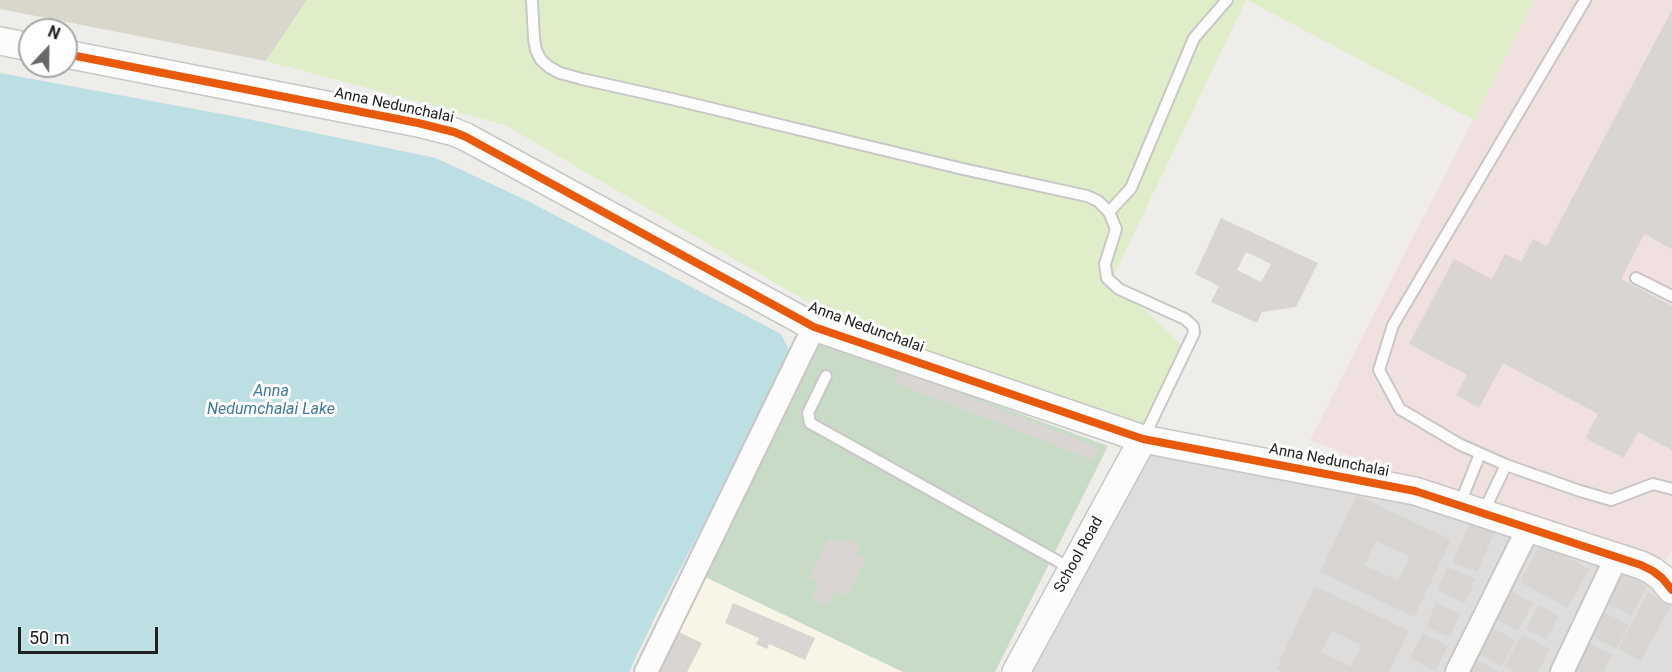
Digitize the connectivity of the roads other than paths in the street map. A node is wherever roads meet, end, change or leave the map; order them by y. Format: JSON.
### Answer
{"nodes":[{"id":1,"x":532,"y":0,"type":"edge"},
{"id":2,"x":1227,"y":0,"type":"edge"},
{"id":3,"x":1585,"y":0,"type":"edge"},
{"id":4,"x":0,"y":41,"type":"edge"},
{"id":5,"x":18,"y":45,"type":"edge"},
{"id":6,"x":78,"y":56,"type":"edge"},
{"id":7,"x":1109,"y":212,"type":"junction"},
{"id":8,"x":1636,"y":278,"type":"dead end"},
{"id":9,"x":1672,"y":296,"type":"edge"},
{"id":10,"x":814,"y":327,"type":"junction"},
{"id":11,"x":826,"y":376,"type":"dead end"},
{"id":12,"x":1143,"y":439,"type":"junction"},
{"id":13,"x":1480,"y":454,"type":"junction"},
{"id":14,"x":1506,"y":465,"type":"junction"},
{"id":15,"x":1672,"y":489,"type":"edge"},
{"id":16,"x":1471,"y":510,"type":"junction"},
{"id":17,"x":1528,"y":529,"type":"junction"},
{"id":18,"x":1616,"y":558,"type":"junction"},
{"id":19,"x":1072,"y":569,"type":"junction"},
{"id":20,"x":1672,"y":590,"type":"edge"},
{"id":21,"x":646,"y":672,"type":"edge"},
{"id":22,"x":1016,"y":672,"type":"edge"},
{"id":23,"x":1456,"y":672,"type":"edge"},
{"id":24,"x":1562,"y":672,"type":"edge"}],
"edges":[{"from":1,"to":7,"type":"lane"},
{"from":2,"to":7,"type":"lane"},
{"from":3,"to":13,"type":"lane"},
{"from":4,"to":5,"type":"street"},
{"from":6,"to":10,"type":"street","name":"Anna Nedunchalai"},
{"from":7,"to":12,"type":"lane"},
{"from":8,"to":9,"type":"lane"},
{"from":10,"to":12,"type":"street","name":"Anna Nedunchalai"},
{"from":10,"to":21,"type":"street"},
{"from":11,"to":19,"type":"lane"},
{"from":12,"to":16,"type":"street","name":"Anna Nedunchalai"},
{"from":12,"to":19,"type":"street","name":"School Road"},
{"from":13,"to":14,"type":"lane"},
{"from":13,"to":16,"type":"lane"},
{"from":14,"to":15,"type":"lane"},
{"from":14,"to":16,"type":"lane"},
{"from":16,"to":17,"type":"street","name":"Anna Nedunchalai"},
{"from":17,"to":18,"type":"street","name":"Anna Nedunchalai"},
{"from":17,"to":23,"type":"street"},
{"from":18,"to":20,"type":"street","name":"Anna Nedunchalai"},
{"from":18,"to":24,"type":"street"},
{"from":19,"to":22,"type":"street","name":"School Road"}]}
